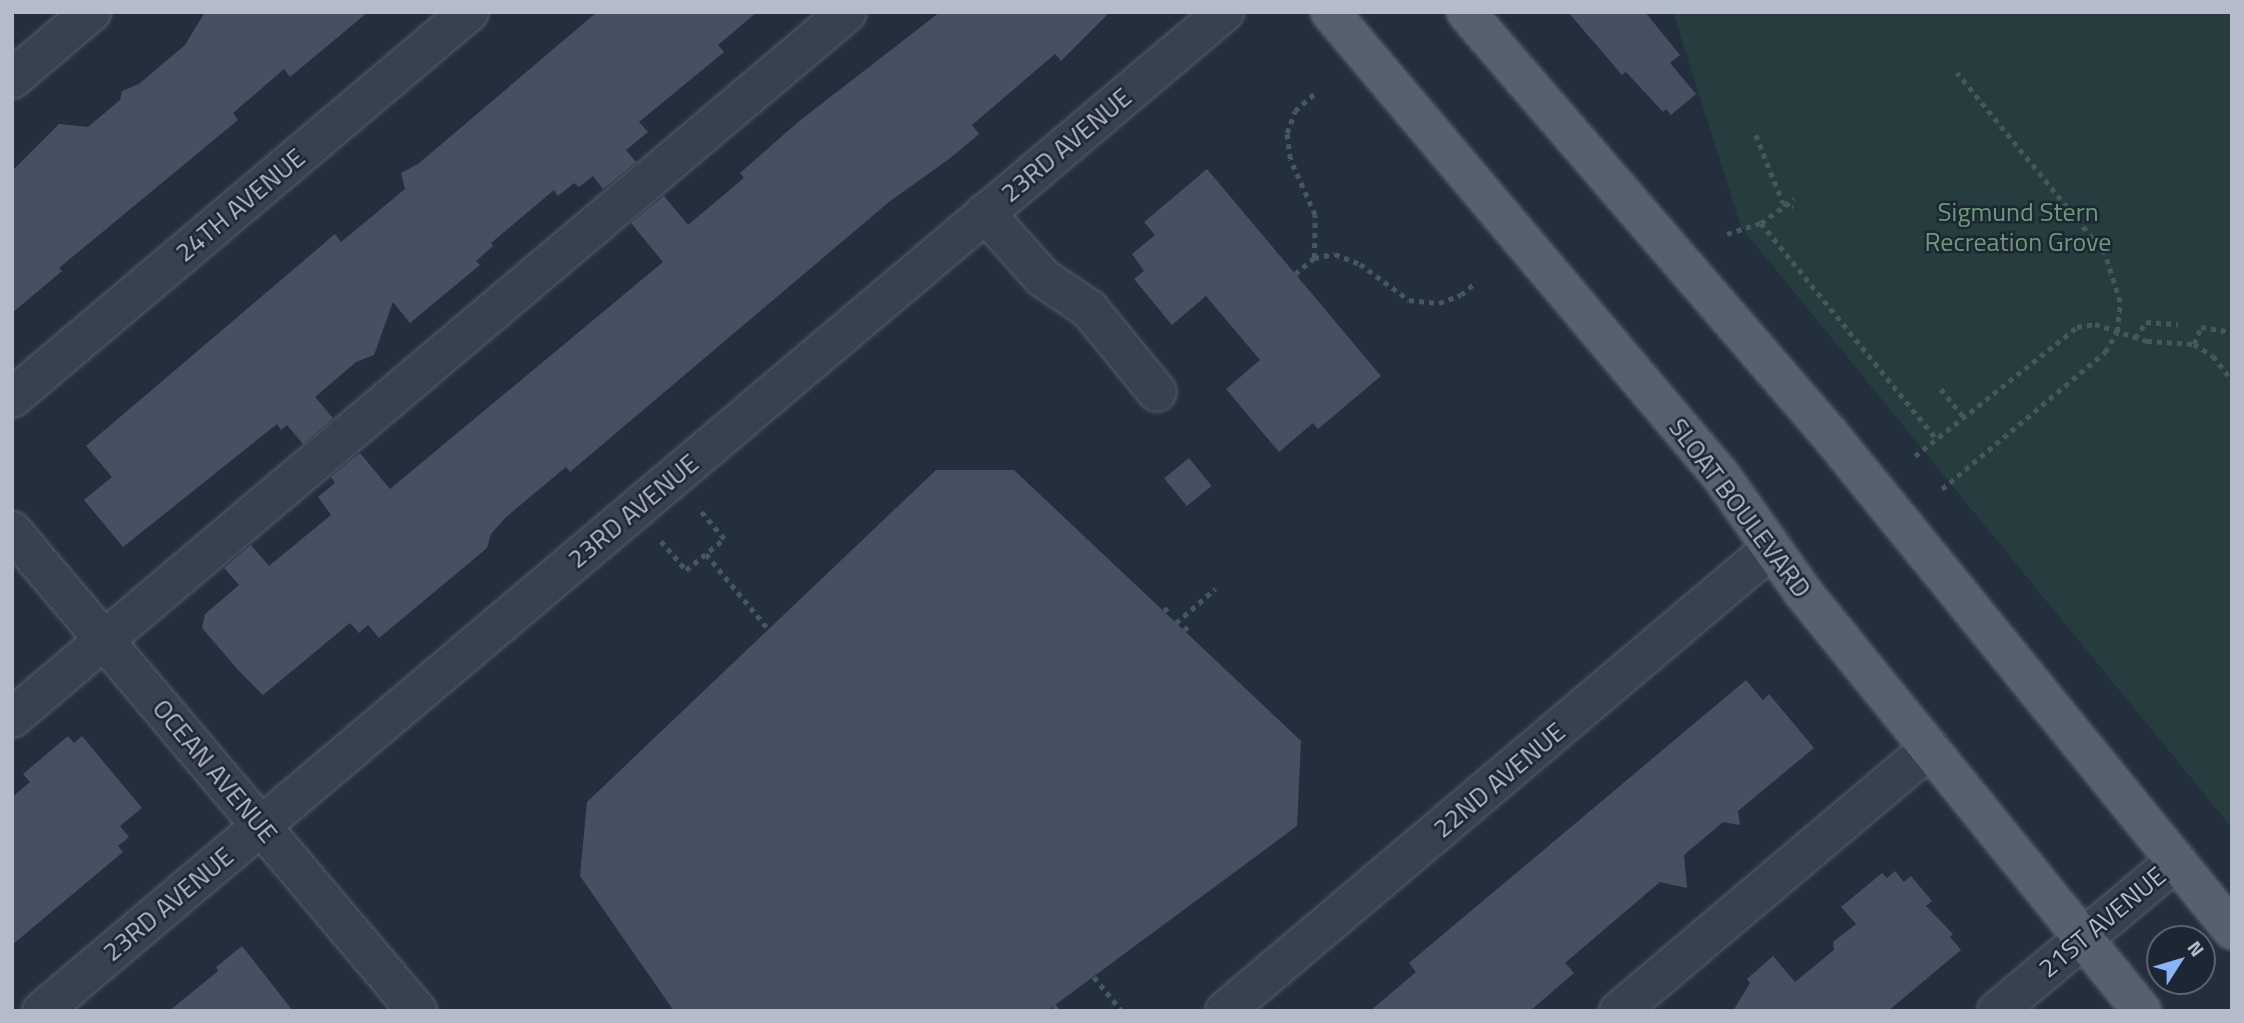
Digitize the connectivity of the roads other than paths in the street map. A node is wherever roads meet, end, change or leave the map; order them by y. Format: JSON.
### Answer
{"nodes":[{"id":1,"x":91,"y":12,"type":"edge"},
{"id":2,"x":469,"y":12,"type":"edge"},
{"id":3,"x":847,"y":12,"type":"edge"},
{"id":4,"x":1224,"y":12,"type":"edge"},
{"id":5,"x":1330,"y":12,"type":"edge"},
{"id":6,"x":1466,"y":12,"type":"edge"},
{"id":7,"x":12,"y":79,"type":"edge"},
{"id":8,"x":985,"y":213,"type":"junction"},
{"id":9,"x":1157,"y":392,"type":"dead end"},
{"id":10,"x":12,"y":398,"type":"edge"},
{"id":11,"x":12,"y":531,"type":"edge"},
{"id":12,"x":1772,"y":548,"type":"junction"},
{"id":13,"x":104,"y":640,"type":"junction"},
{"id":14,"x":12,"y":718,"type":"edge"},
{"id":15,"x":1930,"y":748,"type":"junction"},
{"id":16,"x":261,"y":826,"type":"junction"},
{"id":17,"x":2176,"y":861,"type":"junction"},
{"id":18,"x":2232,"y":930,"type":"edge"},
{"id":19,"x":2083,"y":938,"type":"junction"},
{"id":20,"x":42,"y":1011,"type":"edge"},
{"id":21,"x":416,"y":1011,"type":"edge"},
{"id":22,"x":1225,"y":1011,"type":"edge"},
{"id":23,"x":1619,"y":1011,"type":"edge"},
{"id":24,"x":1997,"y":1011,"type":"edge"},
{"id":25,"x":2142,"y":1011,"type":"edge"}],
"edges":[{"from":1,"to":7,"type":"street"},
{"from":2,"to":10,"type":"street","name":"24TH AVENUE"},
{"from":3,"to":13,"type":"street"},
{"from":4,"to":8,"type":"street","name":"23RD AVENUE"},
{"from":5,"to":12,"type":"main road","name":"SLOAT BOULEVARD"},
{"from":6,"to":17,"type":"main road"},
{"from":8,"to":9,"type":"street"},
{"from":8,"to":16,"type":"street","name":"23RD AVENUE"},
{"from":11,"to":13,"type":"street","name":"OCEAN AVENUE"},
{"from":12,"to":15,"type":"main road","name":"SLOAT BOULEVARD"},
{"from":12,"to":22,"type":"street","name":"22ND AVENUE"},
{"from":13,"to":14,"type":"street"},
{"from":13,"to":16,"type":"street","name":"OCEAN AVENUE"},
{"from":15,"to":19,"type":"main road","name":"SLOAT BOULEVARD"},
{"from":15,"to":23,"type":"street"},
{"from":16,"to":20,"type":"street","name":"23RD AVENUE"},
{"from":16,"to":21,"type":"street","name":"OCEAN AVENUE"},
{"from":17,"to":18,"type":"main road"},
{"from":17,"to":19,"type":"street","name":"21ST AVENUE"},
{"from":19,"to":24,"type":"street","name":"21ST AVENUE"},
{"from":19,"to":25,"type":"main road","name":"SLOAT BOULEVARD"}]}
